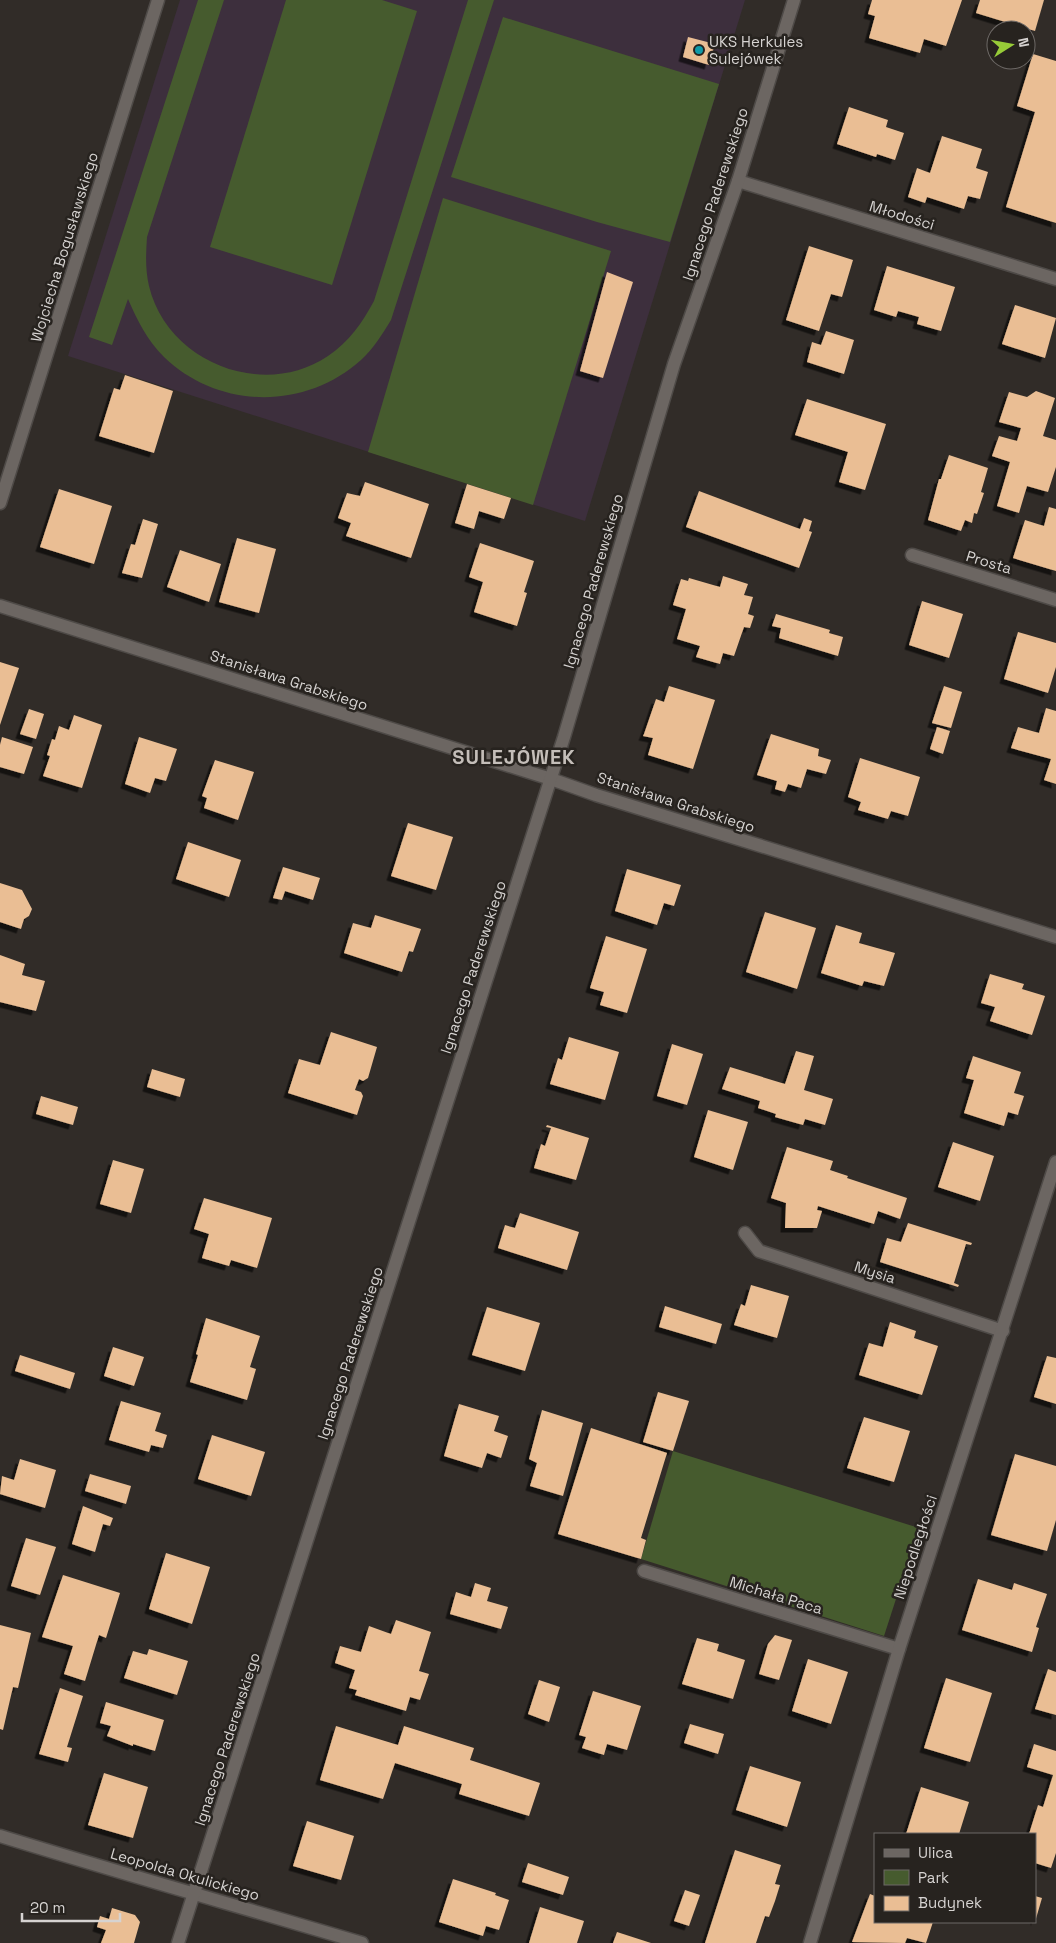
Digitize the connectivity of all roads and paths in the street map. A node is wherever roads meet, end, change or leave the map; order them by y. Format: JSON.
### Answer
{"nodes":[{"id":1,"x":158,"y":0,"type":"edge"},
{"id":2,"x":794,"y":0,"type":"edge"},
{"id":3,"x":738,"y":182,"type":"junction"},
{"id":4,"x":1056,"y":279,"type":"edge"},
{"id":5,"x":0,"y":503,"type":"edge"},
{"id":6,"x":912,"y":555,"type":"dead end"},
{"id":7,"x":1056,"y":600,"type":"edge"},
{"id":8,"x":0,"y":606,"type":"edge"},
{"id":9,"x":551,"y":779,"type":"junction"},
{"id":10,"x":1056,"y":938,"type":"edge"},
{"id":11,"x":1056,"y":1162,"type":"edge"},
{"id":12,"x":745,"y":1233,"type":"dead end"},
{"id":13,"x":1003,"y":1331,"type":"junction"},
{"id":14,"x":644,"y":1571,"type":"dead end"},
{"id":15,"x":899,"y":1649,"type":"junction"},
{"id":16,"x":0,"y":1836,"type":"edge"},
{"id":17,"x":195,"y":1893,"type":"junction"},
{"id":18,"x":178,"y":1943,"type":"edge"},
{"id":19,"x":362,"y":1943,"type":"edge"},
{"id":20,"x":810,"y":1943,"type":"edge"}],
"edges":[{"from":1,"to":5,"type":"street","name":"Wojciecha Bogusławskiego"},
{"from":2,"to":3,"type":"street","name":"Ignacego Paderewskiego"},
{"from":3,"to":4,"type":"street","name":"Młodości"},
{"from":3,"to":9,"type":"street","name":"Ignacego Paderewskiego"},
{"from":6,"to":7,"type":"street","name":"Prosta"},
{"from":8,"to":9,"type":"street","name":"Stanisława Grabskiego"},
{"from":9,"to":10,"type":"street","name":"Stanisława Grabskiego"},
{"from":9,"to":17,"type":"street","name":"Ignacego Paderewskiego"},
{"from":11,"to":13,"type":"street","name":"Niepodległości"},
{"from":12,"to":13,"type":"street","name":"Mysia"},
{"from":13,"to":15,"type":"street","name":"Niepodległości"},
{"from":14,"to":15,"type":"street","name":"Michała Paca"},
{"from":15,"to":20,"type":"street","name":"Niepodległości"},
{"from":16,"to":17,"type":"street","name":"Leopolda Okulickiego"},
{"from":17,"to":18,"type":"street","name":"Ignacego Paderewskiego"},
{"from":17,"to":19,"type":"street","name":"Leopolda Okulickiego"}]}
